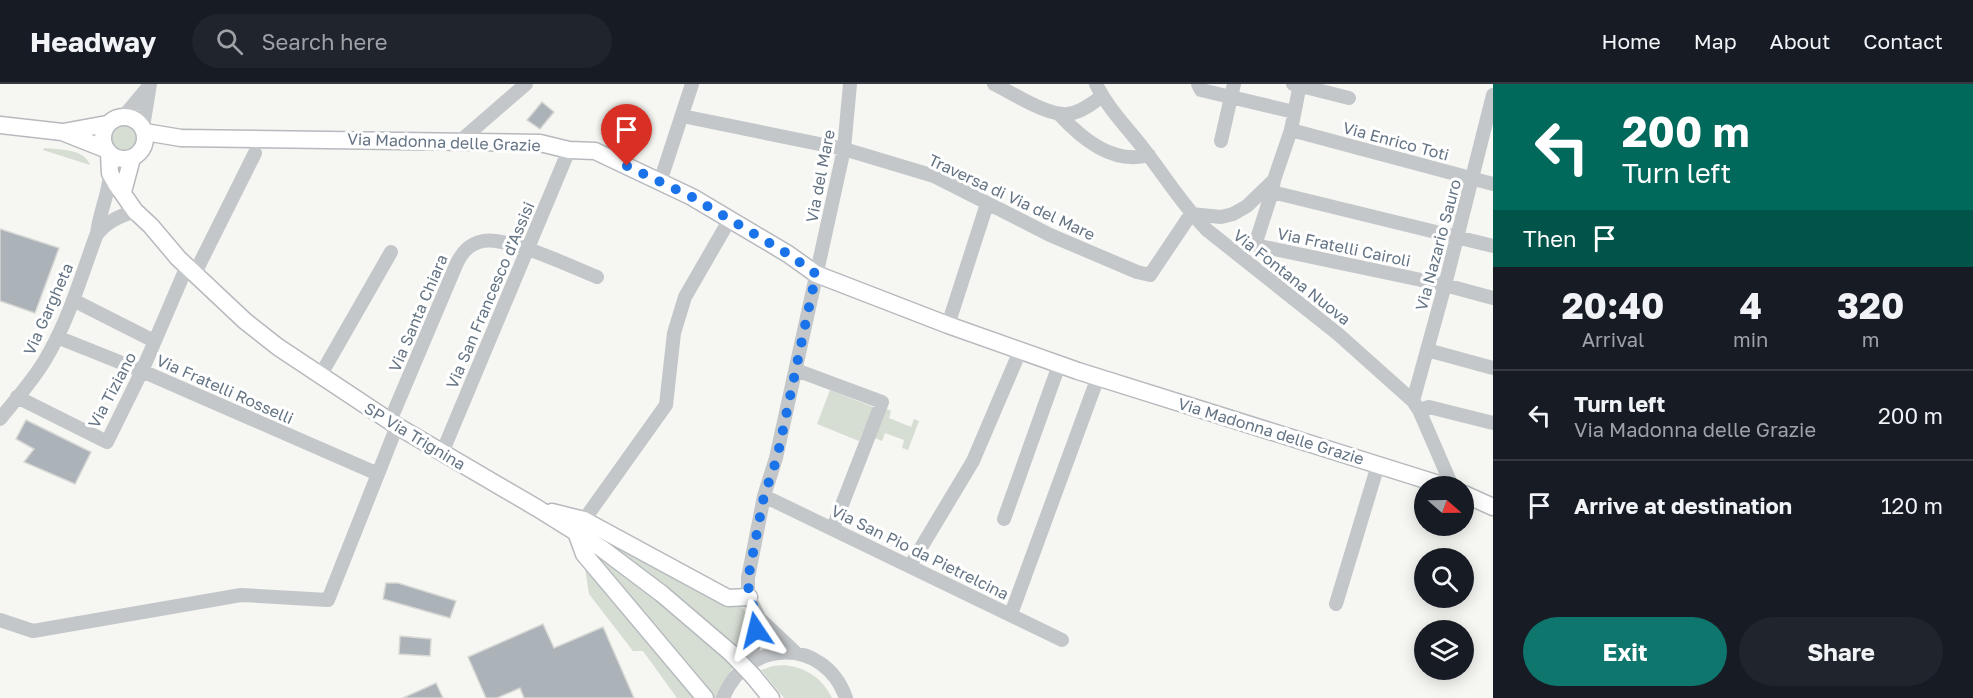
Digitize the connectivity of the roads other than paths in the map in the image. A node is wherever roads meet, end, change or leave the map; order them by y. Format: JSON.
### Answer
{"nodes":[{"id":1,"x":150,"y":84,"type":"edge"},
{"id":2,"x":526,"y":84,"type":"edge"},
{"id":3,"x":692,"y":84,"type":"edge"},
{"id":4,"x":850,"y":84,"type":"edge"},
{"id":5,"x":994,"y":84,"type":"edge"},
{"id":6,"x":1198,"y":84,"type":"edge"},
{"id":7,"x":1298,"y":85,"type":"edge"},
{"id":8,"x":1099,"y":90,"type":"edge"},
{"id":9,"x":1233,"y":90,"type":"edge"},
{"id":10,"x":1493,"y":95,"type":"edge"},
{"id":11,"x":1349,"y":98,"type":"dead end"},
{"id":12,"x":1294,"y":112,"type":"junction"},
{"id":13,"x":1059,"y":114,"type":"junction"},
{"id":14,"x":124,"y":116,"type":"junction"},
{"id":15,"x":682,"y":116,"type":"junction"},
{"id":16,"x":107,"y":124,"type":"junction"},
{"id":17,"x":0,"y":125,"type":"edge"},
{"id":18,"x":1291,"y":130,"type":"junction"},
{"id":19,"x":62,"y":132,"type":"junction"},
{"id":20,"x":144,"y":134,"type":"junction"},
{"id":21,"x":1221,"y":141,"type":"dead end"},
{"id":22,"x":459,"y":142,"type":"junction"},
{"id":23,"x":844,"y":149,"type":"junction"},
{"id":24,"x":569,"y":150,"type":"junction"},
{"id":25,"x":107,"y":151,"type":"junction"},
{"id":26,"x":255,"y":153,"type":"dead end"},
{"id":27,"x":1149,"y":155,"type":"junction"},
{"id":28,"x":132,"y":158,"type":"junction"},
{"id":29,"x":110,"y":173,"type":"junction"},
{"id":30,"x":1472,"y":179,"type":"junction"},
{"id":31,"x":660,"y":182,"type":"junction"},
{"id":32,"x":1493,"y":184,"type":"edge"},
{"id":33,"x":1273,"y":186,"type":"junction"},
{"id":34,"x":123,"y":192,"type":"junction"},
{"id":35,"x":987,"y":204,"type":"junction"},
{"id":36,"x":135,"y":211,"type":"junction"},
{"id":37,"x":1191,"y":214,"type":"junction"},
{"id":38,"x":730,"y":219,"type":"junction"},
{"id":39,"x":96,"y":236,"type":"junction"},
{"id":40,"x":1456,"y":237,"type":"junction"},
{"id":41,"x":1493,"y":246,"type":"edge"},
{"id":42,"x":527,"y":250,"type":"junction"},
{"id":43,"x":391,"y":252,"type":"dead end"},
{"id":44,"x":191,"y":270,"type":"junction"},
{"id":45,"x":816,"y":274,"type":"junction"},
{"id":46,"x":597,"y":277,"type":"dead end"},
{"id":47,"x":1445,"y":285,"type":"junction"},
{"id":48,"x":1493,"y":298,"type":"edge"},
{"id":49,"x":73,"y":300,"type":"junction"},
{"id":50,"x":948,"y":325,"type":"junction"},
{"id":51,"x":57,"y":337,"type":"junction"},
{"id":52,"x":154,"y":341,"type":"junction"},
{"id":53,"x":1427,"y":350,"type":"junction"},
{"id":54,"x":1020,"y":351,"type":"junction"},
{"id":55,"x":1059,"y":365,"type":"junction"},
{"id":56,"x":1493,"y":368,"type":"edge"},
{"id":57,"x":142,"y":370,"type":"junction"},
{"id":58,"x":796,"y":370,"type":"junction"},
{"id":59,"x":320,"y":376,"type":"junction"},
{"id":60,"x":1098,"y":377,"type":"junction"},
{"id":61,"x":17,"y":397,"type":"junction"},
{"id":62,"x":1416,"y":406,"type":"junction"},
{"id":63,"x":0,"y":419,"type":"edge"},
{"id":64,"x":1493,"y":423,"type":"edge"},
{"id":65,"x":394,"y":424,"type":"junction"},
{"id":66,"x":442,"y":453,"type":"junction"},
{"id":67,"x":1378,"y":465,"type":"junction"},
{"id":68,"x":378,"y":474,"type":"junction"},
{"id":69,"x":1414,"y":476,"type":"edge"},
{"id":70,"x":1448,"y":476,"type":"edge"},
{"id":71,"x":764,"y":496,"type":"junction"},
{"id":72,"x":1474,"y":498,"type":"edge"},
{"id":73,"x":1493,"y":507,"type":"edge"},
{"id":74,"x":1004,"y":519,"type":"dead end"},
{"id":75,"x":580,"y":526,"type":"junction"},
{"id":76,"x":832,"y":528,"type":"junction"},
{"id":77,"x":910,"y":566,"type":"junction"},
{"id":78,"x":749,"y":597,"type":"junction"},
{"id":79,"x":1336,"y":604,"type":"dead end"},
{"id":80,"x":1011,"y":614,"type":"junction"},
{"id":81,"x":759,"y":618,"type":"junction"},
{"id":82,"x":0,"y":620,"type":"edge"},
{"id":83,"x":1062,"y":640,"type":"dead end"},
{"id":84,"x":796,"y":653,"type":"junction"},
{"id":85,"x":752,"y":669,"type":"junction"},
{"id":86,"x":705,"y":698,"type":"edge"},
{"id":87,"x":723,"y":698,"type":"edge"},
{"id":88,"x":771,"y":698,"type":"edge"},
{"id":89,"x":846,"y":698,"type":"edge"}],
"edges":[{"from":1,"to":14,"type":"street"},
{"from":1,"to":20,"type":"street"},
{"from":2,"to":22,"type":"street"},
{"from":3,"to":15,"type":"street"},
{"from":4,"to":23,"type":"street","name":"Via del Mare"},
{"from":5,"to":13,"type":"street"},
{"from":6,"to":9,"type":"street"},
{"from":7,"to":11,"type":"street"},
{"from":7,"to":12,"type":"street"},
{"from":8,"to":13,"type":"street"},
{"from":8,"to":27,"type":"street","name":"Via Fontana Nuova"},
{"from":9,"to":12,"type":"street"},
{"from":9,"to":21,"type":"street"},
{"from":10,"to":30,"type":"street","name":"Via Nazario Sauro"},
{"from":12,"to":18,"type":"street"},
{"from":13,"to":27,"type":"street"},
{"from":14,"to":16,"type":"main road"},
{"from":14,"to":20,"type":"main road"},
{"from":15,"to":23,"type":"street","name":"Traversa di Via del Mare"},
{"from":15,"to":31,"type":"street"},
{"from":16,"to":19,"type":"main road"},
{"from":16,"to":25,"type":"main road"},
{"from":17,"to":19,"type":"main road"},
{"from":18,"to":30,"type":"street","name":"Via Enrico Toti"},
{"from":18,"to":33,"type":"street"},
{"from":19,"to":25,"type":"main road"},
{"from":20,"to":22,"type":"main road","name":"Via Madonna delle Grazie"},
{"from":20,"to":28,"type":"main road"},
{"from":22,"to":24,"type":"main road","name":"Via Madonna delle Grazie"},
{"from":23,"to":35,"type":"street","name":"Traversa di Via del Mare"},
{"from":23,"to":45,"type":"street","name":"Via del Mare"},
{"from":24,"to":31,"type":"main road","name":"Via Madonna delle Grazie"},
{"from":24,"to":42,"type":"street","name":"Via San Francesco d'Assisi"},
{"from":25,"to":28,"type":"main road"},
{"from":25,"to":29,"type":"main road"},
{"from":26,"to":44,"type":"street","name":"Via Tiziano"},
{"from":27,"to":37,"type":"street","name":"Via Fontana Nuova"},
{"from":28,"to":34,"type":"main road"},
{"from":29,"to":34,"type":"main road","name":"SP Via Trignina"},
{"from":29,"to":39,"type":"street","name":"Via Gargheta"},
{"from":30,"to":32,"type":"street","name":"Via Enrico Toti"},
{"from":30,"to":40,"type":"street","name":"Via Nazario Sauro"},
{"from":31,"to":38,"type":"main road","name":"Via Madonna delle Grazie"},
{"from":33,"to":37,"type":"street"},
{"from":33,"to":40,"type":"street"},
{"from":33,"to":47,"type":"street","name":"Via Fratelli Cairoli"},
{"from":34,"to":36,"type":"main road","name":"SP Via Trignina"},
{"from":35,"to":37,"type":"street","name":"Traversa di Via del Mare"},
{"from":35,"to":50,"type":"street"},
{"from":36,"to":39,"type":"street"},
{"from":36,"to":44,"type":"main road","name":"SP Via Trignina"},
{"from":37,"to":62,"type":"street","name":"Via Fontana Nuova"},
{"from":38,"to":45,"type":"main road","name":"Via Madonna delle Grazie"},
{"from":38,"to":75,"type":"street"},
{"from":39,"to":49,"type":"street","name":"Via Gargheta"},
{"from":40,"to":41,"type":"street"},
{"from":40,"to":47,"type":"street","name":"Via Nazario Sauro"},
{"from":42,"to":46,"type":"street","name":"Via Santa Chiara"},
{"from":42,"to":65,"type":"street","name":"Via Santa Chiara"},
{"from":42,"to":66,"type":"street","name":"Via San Francesco d'Assisi"},
{"from":43,"to":59,"type":"street"},
{"from":44,"to":52,"type":"street","name":"Via Tiziano"},
{"from":44,"to":59,"type":"main road","name":"SP Via Trignina"},
{"from":45,"to":50,"type":"main road","name":"Via Madonna delle Grazie"},
{"from":45,"to":58,"type":"street","name":"Via del Mare"},
{"from":47,"to":48,"type":"street","name":"Via Fratelli Cairoli"},
{"from":47,"to":53,"type":"street","name":"Via Nazario Sauro"},
{"from":49,"to":51,"type":"street","name":"Via Gargheta"},
{"from":49,"to":52,"type":"street"},
{"from":50,"to":54,"type":"main road","name":"Via Madonna delle Grazie"},
{"from":51,"to":57,"type":"street","name":"Via Fratelli Rosselli"},
{"from":51,"to":61,"type":"street","name":"Via Gargheta"},
{"from":52,"to":57,"type":"street","name":"Via Tiziano"},
{"from":53,"to":56,"type":"street"},
{"from":53,"to":62,"type":"street","name":"Via Nazario Sauro"},
{"from":54,"to":55,"type":"main road","name":"Via Madonna delle Grazie"},
{"from":54,"to":77,"type":"street"},
{"from":55,"to":60,"type":"main road","name":"Via Madonna delle Grazie"},
{"from":55,"to":74,"type":"street"},
{"from":57,"to":61,"type":"street","name":"Via Tiziano"},
{"from":57,"to":68,"type":"street","name":"Via Fratelli Rosselli"},
{"from":58,"to":71,"type":"street","name":"Via del Mare"},
{"from":58,"to":76,"type":"street"},
{"from":59,"to":65,"type":"main road","name":"SP Via Trignina"},
{"from":60,"to":67,"type":"main road","name":"Via Madonna delle Grazie"},
{"from":60,"to":80,"type":"street"},
{"from":61,"to":63,"type":"street","name":"Via Gargheta"},
{"from":62,"to":64,"type":"street"},
{"from":62,"to":70,"type":"street","name":"Via Fontana Nuova"},
{"from":65,"to":66,"type":"main road","name":"SP Via Trignina"},
{"from":65,"to":68,"type":"street","name":"Via Santa Chiara"},
{"from":66,"to":75,"type":"main road","name":"SP Via Trignina"},
{"from":67,"to":69,"type":"main road","name":"Via Madonna delle Grazie"},
{"from":67,"to":79,"type":"street"},
{"from":68,"to":82,"type":"street","name":"Via Santa Chiara"},
{"from":71,"to":76,"type":"street","name":"Via San Pio da Pietrelcina"},
{"from":71,"to":78,"type":"street","name":"Via del Mare"},
{"from":72,"to":73,"type":"main road"},
{"from":75,"to":78,"type":"main road"},
{"from":75,"to":85,"type":"main road","name":"SP Via Trignina","bridge":true},
{"from":75,"to":86,"type":"main road"},
{"from":76,"to":77,"type":"street","name":"Via San Pio da Pietrelcina"},
{"from":77,"to":80,"type":"street","name":"Via San Pio da Pietrelcina"},
{"from":78,"to":81,"type":"street"},
{"from":80,"to":83,"type":"street","name":"Via San Pio da Pietrelcina"},
{"from":81,"to":84,"type":"street"},
{"from":81,"to":85,"type":"street"},
{"from":84,"to":85,"type":"street"},
{"from":84,"to":89,"type":"street"},
{"from":85,"to":87,"type":"street"},
{"from":85,"to":88,"type":"main road"}]}
